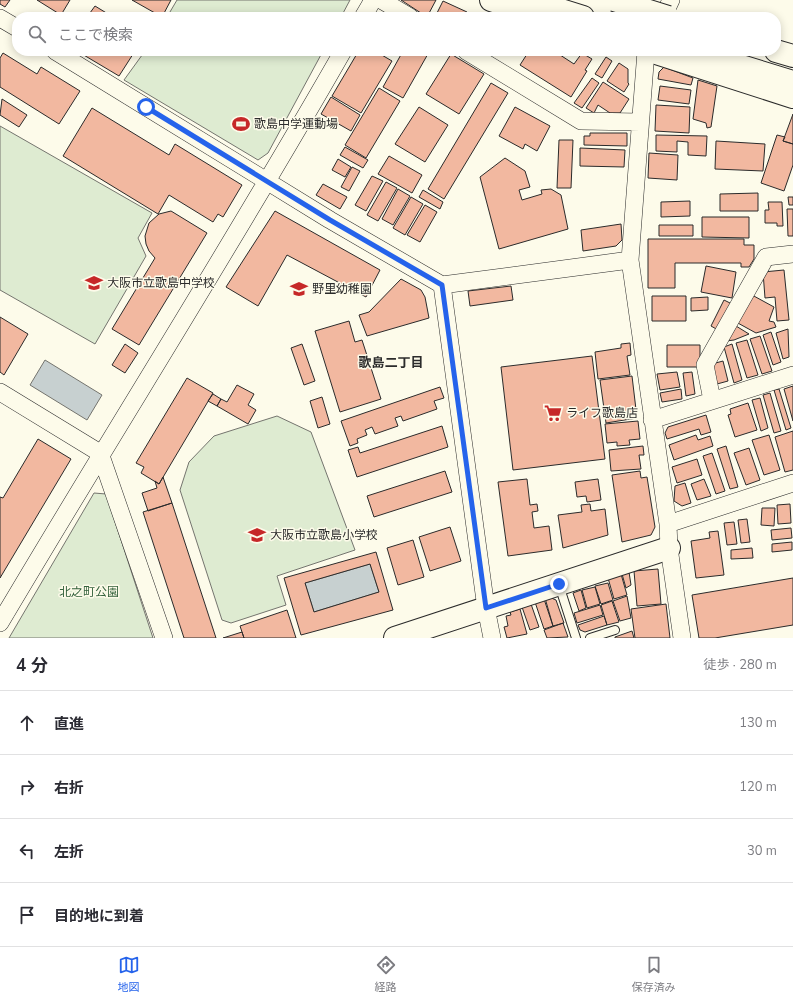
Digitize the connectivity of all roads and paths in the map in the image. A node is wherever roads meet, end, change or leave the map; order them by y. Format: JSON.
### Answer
{"nodes":[{"id":1,"x":373,"y":0,"type":"edge"},
{"id":2,"x":381,"y":0,"type":"edge"},
{"id":3,"x":491,"y":0,"type":"edge"},
{"id":4,"x":530,"y":0,"type":"edge"},
{"id":5,"x":614,"y":0,"type":"edge"},
{"id":6,"x":671,"y":0,"type":"edge"},
{"id":7,"x":366,"y":12,"type":"edge"},
{"id":8,"x":401,"y":12,"type":"edge"},
{"id":9,"x":528,"y":12,"type":"edge"},
{"id":10,"x":567,"y":12,"type":"edge"},
{"id":11,"x":652,"y":12,"type":"edge"},
{"id":12,"x":665,"y":12,"type":"edge"},
{"id":13,"x":0,"y":18,"type":"edge"},
{"id":14,"x":12,"y":25,"type":"edge"},
{"id":15,"x":781,"y":52,"type":"edge"},
{"id":16,"x":62,"y":56,"type":"edge"},
{"id":17,"x":340,"y":56,"type":"edge"},
{"id":18,"x":474,"y":56,"type":"edge"},
{"id":19,"x":646,"y":56,"type":"edge"},
{"id":20,"x":666,"y":56,"type":"edge"},
{"id":21,"x":708,"y":56,"type":"edge"},
{"id":22,"x":793,"y":56,"type":"edge"},
{"id":23,"x":793,"y":82,"type":"edge"},
{"id":24,"x":793,"y":97,"type":"edge"},
{"id":25,"x":640,"y":122,"type":"junction"},
{"id":26,"x":267,"y":180,"type":"junction"},
{"id":27,"x":793,"y":254,"type":"edge"},
{"id":28,"x":630,"y":260,"type":"junction"},
{"id":29,"x":442,"y":285,"type":"junction"},
{"id":30,"x":793,"y":374,"type":"edge"},
{"id":31,"x":0,"y":392,"type":"edge"},
{"id":32,"x":712,"y":400,"type":"junction"},
{"id":33,"x":652,"y":420,"type":"junction"},
{"id":34,"x":100,"y":453,"type":"junction"},
{"id":35,"x":793,"y":483,"type":"edge"},
{"id":36,"x":668,"y":524,"type":"junction"},
{"id":37,"x":669,"y":548,"type":"junction"},
{"id":38,"x":559,"y":584,"type":"junction"},
{"id":39,"x":486,"y":608,"type":"junction"},
{"id":40,"x":0,"y":623,"type":"edge"},
{"id":41,"x":615,"y":630,"type":"dead end"},
{"id":42,"x":164,"y":638,"type":"edge"},
{"id":43,"x":395,"y":638,"type":"edge"},
{"id":44,"x":492,"y":638,"type":"edge"},
{"id":45,"x":576,"y":638,"type":"edge"},
{"id":46,"x":590,"y":638,"type":"edge"},
{"id":47,"x":682,"y":638,"type":"edge"}],
"edges":[{"from":1,"to":7,"type":"street"},
{"from":2,"to":8,"type":"street"},
{"from":3,"to":9,"type":"main road"},
{"from":4,"to":10,"type":"main road"},
{"from":5,"to":11,"type":"main road","bridge":true},
{"from":6,"to":12,"type":"street"},
{"from":13,"to":14,"type":"street"},
{"from":15,"to":22,"type":"main road"},
{"from":16,"to":26,"type":"street"},
{"from":17,"to":26,"type":"street"},
{"from":18,"to":25,"type":"street"},
{"from":19,"to":25,"type":"street"},
{"from":20,"to":24,"type":"main road"},
{"from":21,"to":23,"type":"main road"},
{"from":25,"to":28,"type":"street"},
{"from":26,"to":29,"type":"street"},
{"from":26,"to":34,"type":"street"},
{"from":27,"to":32,"type":"street"},
{"from":28,"to":29,"type":"street"},
{"from":28,"to":33,"type":"street"},
{"from":29,"to":39,"type":"street"},
{"from":30,"to":32,"type":"street"},
{"from":31,"to":34,"type":"street"},
{"from":32,"to":33,"type":"street"},
{"from":33,"to":36,"type":"street"},
{"from":34,"to":40,"type":"street"},
{"from":34,"to":42,"type":"street"},
{"from":35,"to":36,"type":"street"},
{"from":36,"to":37,"type":"street"},
{"from":37,"to":38,"type":"main road"},
{"from":37,"to":47,"type":"street"},
{"from":38,"to":39,"type":"main road"},
{"from":38,"to":45,"type":"lane"},
{"from":39,"to":43,"type":"main road"},
{"from":39,"to":44,"type":"street"},
{"from":41,"to":46,"type":"lane"}]}
